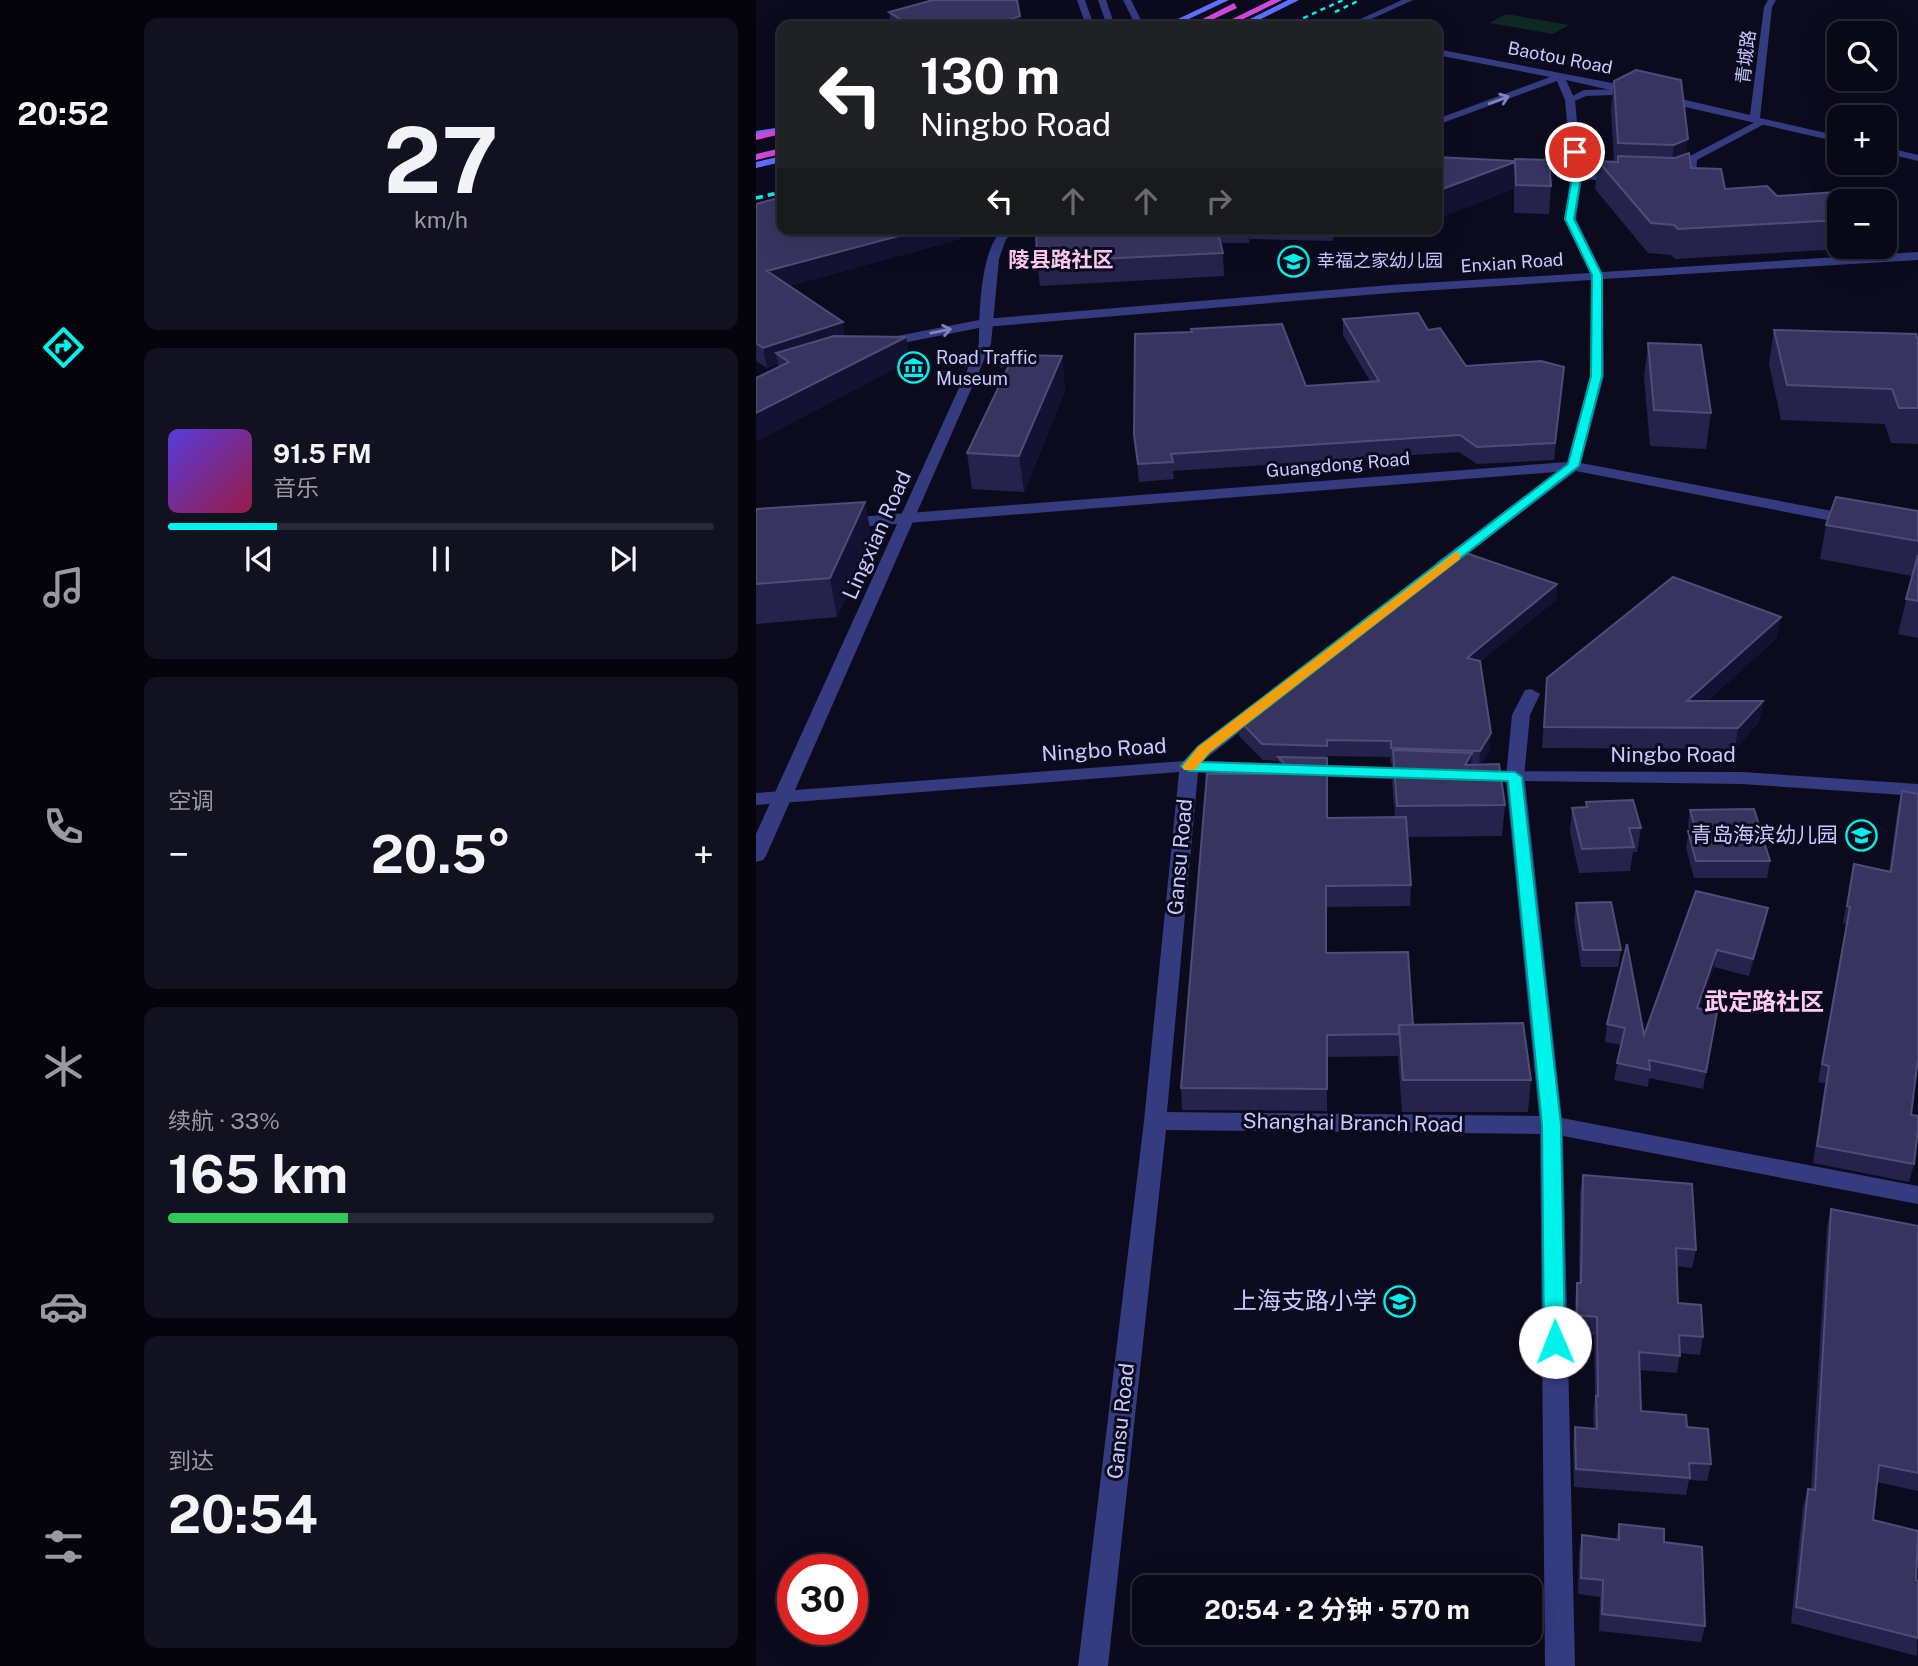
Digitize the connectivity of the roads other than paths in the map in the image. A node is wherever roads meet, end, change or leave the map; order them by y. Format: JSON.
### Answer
{"nodes":[{"id":1,"x":1081,"y":0,"type":"edge"},
{"id":2,"x":1102,"y":0,"type":"edge"},
{"id":3,"x":1116,"y":0,"type":"edge"},
{"id":4,"x":1127,"y":0,"type":"edge"},
{"id":5,"x":1225,"y":0,"type":"edge"},
{"id":6,"x":1248,"y":0,"type":"edge"},
{"id":7,"x":1278,"y":0,"type":"edge"},
{"id":8,"x":1295,"y":0,"type":"edge"},
{"id":9,"x":1409,"y":0,"type":"edge"},
{"id":10,"x":1772,"y":0,"type":"edge"},
{"id":11,"x":1121,"y":13,"type":"dead end"},
{"id":12,"x":1088,"y":21,"type":"edge"},
{"id":13,"x":1109,"y":21,"type":"edge"},
{"id":14,"x":1138,"y":21,"type":"edge"},
{"id":15,"x":1178,"y":21,"type":"edge"},
{"id":16,"x":1204,"y":21,"type":"edge"},
{"id":17,"x":1233,"y":21,"type":"edge"},
{"id":18,"x":1251,"y":21,"type":"edge"},
{"id":19,"x":1361,"y":21,"type":"edge"},
{"id":20,"x":1442,"y":53,"type":"edge"},
{"id":21,"x":1560,"y":77,"type":"junction"},
{"id":22,"x":1636,"y":92,"type":"junction"},
{"id":23,"x":1570,"y":100,"type":"junction"},
{"id":24,"x":1442,"y":120,"type":"edge"},
{"id":25,"x":1760,"y":120,"type":"junction"},
{"id":26,"x":777,"y":132,"type":"edge"},
{"id":27,"x":1827,"y":135,"type":"edge"},
{"id":28,"x":756,"y":136,"type":"edge"},
{"id":29,"x":777,"y":140,"type":"edge"},
{"id":30,"x":756,"y":145,"type":"edge"},
{"id":31,"x":1897,"y":153,"type":"edge"},
{"id":32,"x":756,"y":157,"type":"edge"},
{"id":33,"x":777,"y":157,"type":"edge"},
{"id":34,"x":777,"y":158,"type":"edge"},
{"id":35,"x":1918,"y":158,"type":"edge"},
{"id":36,"x":756,"y":165,"type":"edge"},
{"id":37,"x":1577,"y":177,"type":"junction"},
{"id":38,"x":1632,"y":179,"type":"edge"},
{"id":39,"x":1659,"y":179,"type":"edge"},
{"id":40,"x":1005,"y":235,"type":"edge"},
{"id":41,"x":1918,"y":256,"type":"edge"},
{"id":42,"x":1597,"y":275,"type":"junction"},
{"id":43,"x":984,"y":323,"type":"junction"},
{"id":44,"x":867,"y":345,"type":"edge"},
{"id":45,"x":1573,"y":466,"type":"junction"},
{"id":46,"x":908,"y":519,"type":"junction"},
{"id":47,"x":1865,"y":522,"type":"edge"},
{"id":48,"x":825,"y":524,"type":"edge"},
{"id":49,"x":1432,"y":574,"type":"edge"},
{"id":50,"x":1280,"y":691,"type":"edge"},
{"id":51,"x":1531,"y":694,"type":"dead end"},
{"id":52,"x":1189,"y":766,"type":"junction"},
{"id":53,"x":1433,"y":774,"type":"edge"},
{"id":54,"x":1460,"y":775,"type":"edge"},
{"id":55,"x":1515,"y":777,"type":"junction"},
{"id":56,"x":1918,"y":790,"type":"edge"},
{"id":57,"x":783,"y":796,"type":"junction"},
{"id":58,"x":756,"y":799,"type":"edge"},
{"id":59,"x":756,"y":856,"type":"edge"},
{"id":60,"x":1155,"y":1121,"type":"junction"},
{"id":61,"x":1551,"y":1125,"type":"junction"},
{"id":62,"x":1918,"y":1195,"type":"edge"},
{"id":63,"x":1093,"y":1666,"type":"edge"},
{"id":64,"x":1560,"y":1666,"type":"edge"}],
"edges":[{"from":1,"to":12,"type":"street"},
{"from":2,"to":13,"type":"street"},
{"from":3,"to":11,"type":"street"},
{"from":4,"to":14,"type":"street"},
{"from":5,"to":15,"type":"main road"},
{"from":6,"to":16,"type":"highway"},
{"from":7,"to":17,"type":"highway"},
{"from":8,"to":18,"type":"main road"},
{"from":9,"to":19,"type":"street"},
{"from":10,"to":25,"type":"street","name":"青城路"},
{"from":20,"to":21,"type":"street","name":"Baotou Road"},
{"from":21,"to":22,"type":"street","name":"Baotou Road"},
{"from":21,"to":23,"type":"street"},
{"from":24,"to":21,"type":"street","one_way":true},
{"from":22,"to":23,"type":"street"},
{"from":22,"to":25,"type":"street","name":"Baotou Road"},
{"from":23,"to":37,"type":"street"},
{"from":25,"to":27,"type":"street","name":"Baotou Road"},
{"from":25,"to":39,"type":"street"},
{"from":26,"to":28,"type":"main road"},
{"from":29,"to":30,"type":"highway"},
{"from":31,"to":35,"type":"street"},
{"from":32,"to":33,"type":"highway"},
{"from":34,"to":36,"type":"highway"},
{"from":37,"to":38,"type":"street"},
{"from":37,"to":42,"type":"street"},
{"from":40,"to":43,"type":"street","name":"Lingxian Road"},
{"from":41,"to":42,"type":"street","name":"Enxian Road"},
{"from":42,"to":43,"type":"street","name":"Enxian Road"},
{"from":42,"to":45,"type":"street"},
{"from":44,"to":43,"type":"street","name":"Enxian Road","one_way":true},
{"from":43,"to":46,"type":"street","name":"Lingxian Road"},
{"from":45,"to":46,"type":"street","name":"Guangdong Road"},
{"from":45,"to":47,"type":"street","name":"Guangdong Road"},
{"from":45,"to":49,"type":"street"},
{"from":46,"to":48,"type":"street","name":"Guangdong Road"},
{"from":46,"to":57,"type":"street","name":"Lingxian Road"},
{"from":50,"to":52,"type":"street"},
{"from":51,"to":55,"type":"street"},
{"from":52,"to":53,"type":"street","name":"Ningbo Road"},
{"from":52,"to":57,"type":"street","name":"Ningbo Road"},
{"from":52,"to":60,"type":"street","name":"Gansu Road"},
{"from":54,"to":55,"type":"street","name":"Ningbo Road"},
{"from":55,"to":56,"type":"street","name":"Ningbo Road"},
{"from":55,"to":61,"type":"street"},
{"from":57,"to":58,"type":"street","name":"Ningbo Road"},
{"from":57,"to":59,"type":"street","name":"Lingxian Road"},
{"from":60,"to":61,"type":"street","name":"Shanghai Branch Road"},
{"from":60,"to":63,"type":"street","name":"Gansu Road"},
{"from":61,"to":62,"type":"street","name":"Shanghai Branch Road"},
{"from":61,"to":64,"type":"street"}]}
